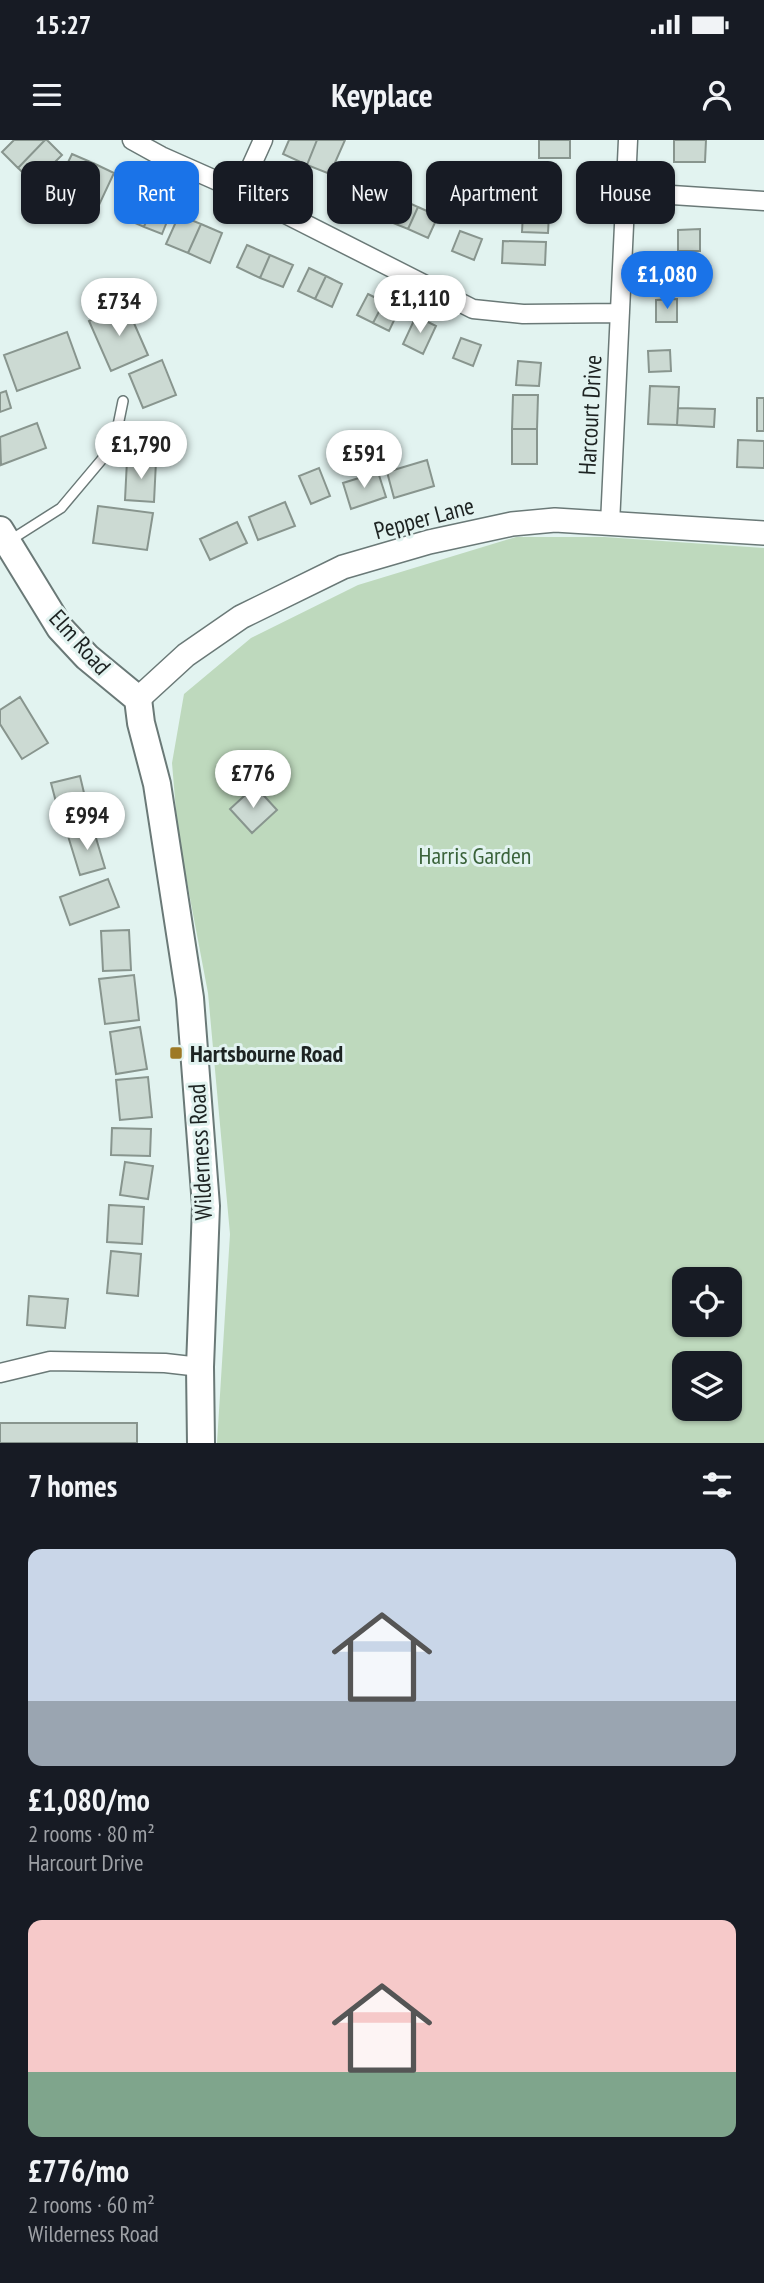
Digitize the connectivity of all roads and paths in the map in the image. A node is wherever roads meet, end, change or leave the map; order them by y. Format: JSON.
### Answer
{"nodes":[{"id":1,"x":132,"y":140,"type":"edge"},
{"id":2,"x":263,"y":140,"type":"edge"},
{"id":3,"x":628,"y":140,"type":"edge"},
{"id":4,"x":254,"y":161,"type":"edge"},
{"id":5,"x":627,"y":161,"type":"edge"},
{"id":6,"x":213,"y":179,"type":"edge"},
{"id":7,"x":675,"y":195,"type":"edge"},
{"id":8,"x":764,"y":201,"type":"edge"},
{"id":9,"x":305,"y":224,"type":"edge"},
{"id":10,"x":624,"y":224,"type":"edge"},
{"id":11,"x":620,"y":313,"type":"junction"},
{"id":12,"x":122,"y":401,"type":"dead end"},
{"id":13,"x":610,"y":524,"type":"junction"},
{"id":14,"x":764,"y":533,"type":"edge"},
{"id":15,"x":4,"y":536,"type":"edge"},
{"id":16,"x":138,"y":699,"type":"junction"},
{"id":17,"x":200,"y":1367,"type":"junction"},
{"id":18,"x":0,"y":1373,"type":"edge"},
{"id":19,"x":201,"y":1443,"type":"edge"}],
"edges":[{"from":1,"to":6,"type":"street"},
{"from":2,"to":4,"type":"street"},
{"from":3,"to":5,"type":"street","name":"Harcourt Drive"},
{"from":7,"to":8,"type":"street"},
{"from":9,"to":11,"type":"street"},
{"from":10,"to":11,"type":"street","name":"Harcourt Drive"},
{"from":11,"to":13,"type":"street","name":"Harcourt Drive"},
{"from":12,"to":15,"type":"lane","name":"Elm Road"},
{"from":13,"to":14,"type":"street","name":"Pepper Lane"},
{"from":13,"to":16,"type":"street","name":"Pepper Lane"},
{"from":15,"to":16,"type":"main road","name":"Elm Road"},
{"from":16,"to":17,"type":"main road","name":"Wilderness Road"},
{"from":17,"to":18,"type":"street"},
{"from":17,"to":19,"type":"main road","name":"Wilderness Road"}]}
